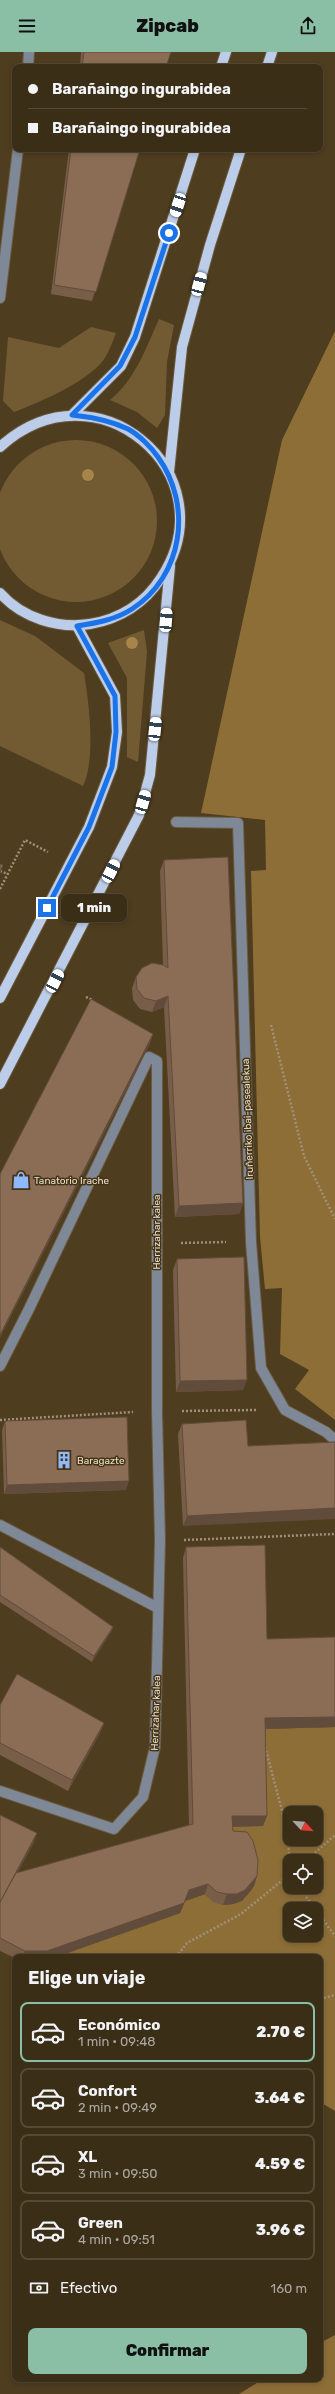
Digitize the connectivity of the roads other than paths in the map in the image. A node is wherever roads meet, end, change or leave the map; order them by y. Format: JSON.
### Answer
{"nodes":[{"id":1,"x":29,"y":52,"type":"edge"},
{"id":2,"x":226,"y":52,"type":"edge"},
{"id":3,"x":272,"y":52,"type":"edge"},
{"id":4,"x":28,"y":64,"type":"edge"},
{"id":5,"x":222,"y":64,"type":"edge"},
{"id":6,"x":268,"y":64,"type":"edge"},
{"id":7,"x":18,"y":152,"type":"edge"},
{"id":8,"x":194,"y":152,"type":"edge"},
{"id":9,"x":240,"y":152,"type":"edge"},
{"id":10,"x":0,"y":298,"type":"edge"},
{"id":11,"x":72,"y":415,"type":"junction"},
{"id":12,"x":0,"y":447,"type":"edge"},
{"id":13,"x":169,"y":472,"type":"junction"},
{"id":14,"x":170,"y":566,"type":"junction"},
{"id":15,"x":0,"y":593,"type":"edge"},
{"id":16,"x":77,"y":626,"type":"junction"},
{"id":17,"x":176,"y":822,"type":"dead end"},
{"id":18,"x":0,"y":998,"type":"edge"},
{"id":19,"x":0,"y":1084,"type":"edge"},
{"id":20,"x":0,"y":1366,"type":"edge"},
{"id":21,"x":335,"y":1440,"type":"edge"},
{"id":22,"x":0,"y":1525,"type":"edge"},
{"id":23,"x":158,"y":1608,"type":"junction"},
{"id":24,"x":0,"y":1791,"type":"edge"}],
"edges":[{"from":1,"to":4,"type":"street"},
{"from":2,"to":5,"type":"main road"},
{"from":3,"to":6,"type":"main road"},
{"from":7,"to":10,"type":"street"},
{"from":8,"to":11,"type":"main road"},
{"from":9,"to":13,"type":"main road"},
{"from":11,"to":12,"type":"main road"},
{"from":11,"to":13,"type":"main road"},
{"from":13,"to":14,"type":"main road"},
{"from":14,"to":16,"type":"main road"},
{"from":14,"to":19,"type":"main road"},
{"from":15,"to":16,"type":"main road"},
{"from":16,"to":18,"type":"main road"},
{"from":17,"to":21,"type":"street","name":"Iruñerriko ibai-pasealekua"},
{"from":20,"to":23,"type":"street","name":"Herrizahar kalea"},
{"from":22,"to":23,"type":"street"},
{"from":23,"to":24,"type":"street","name":"Herrizahar kalea"}]}
